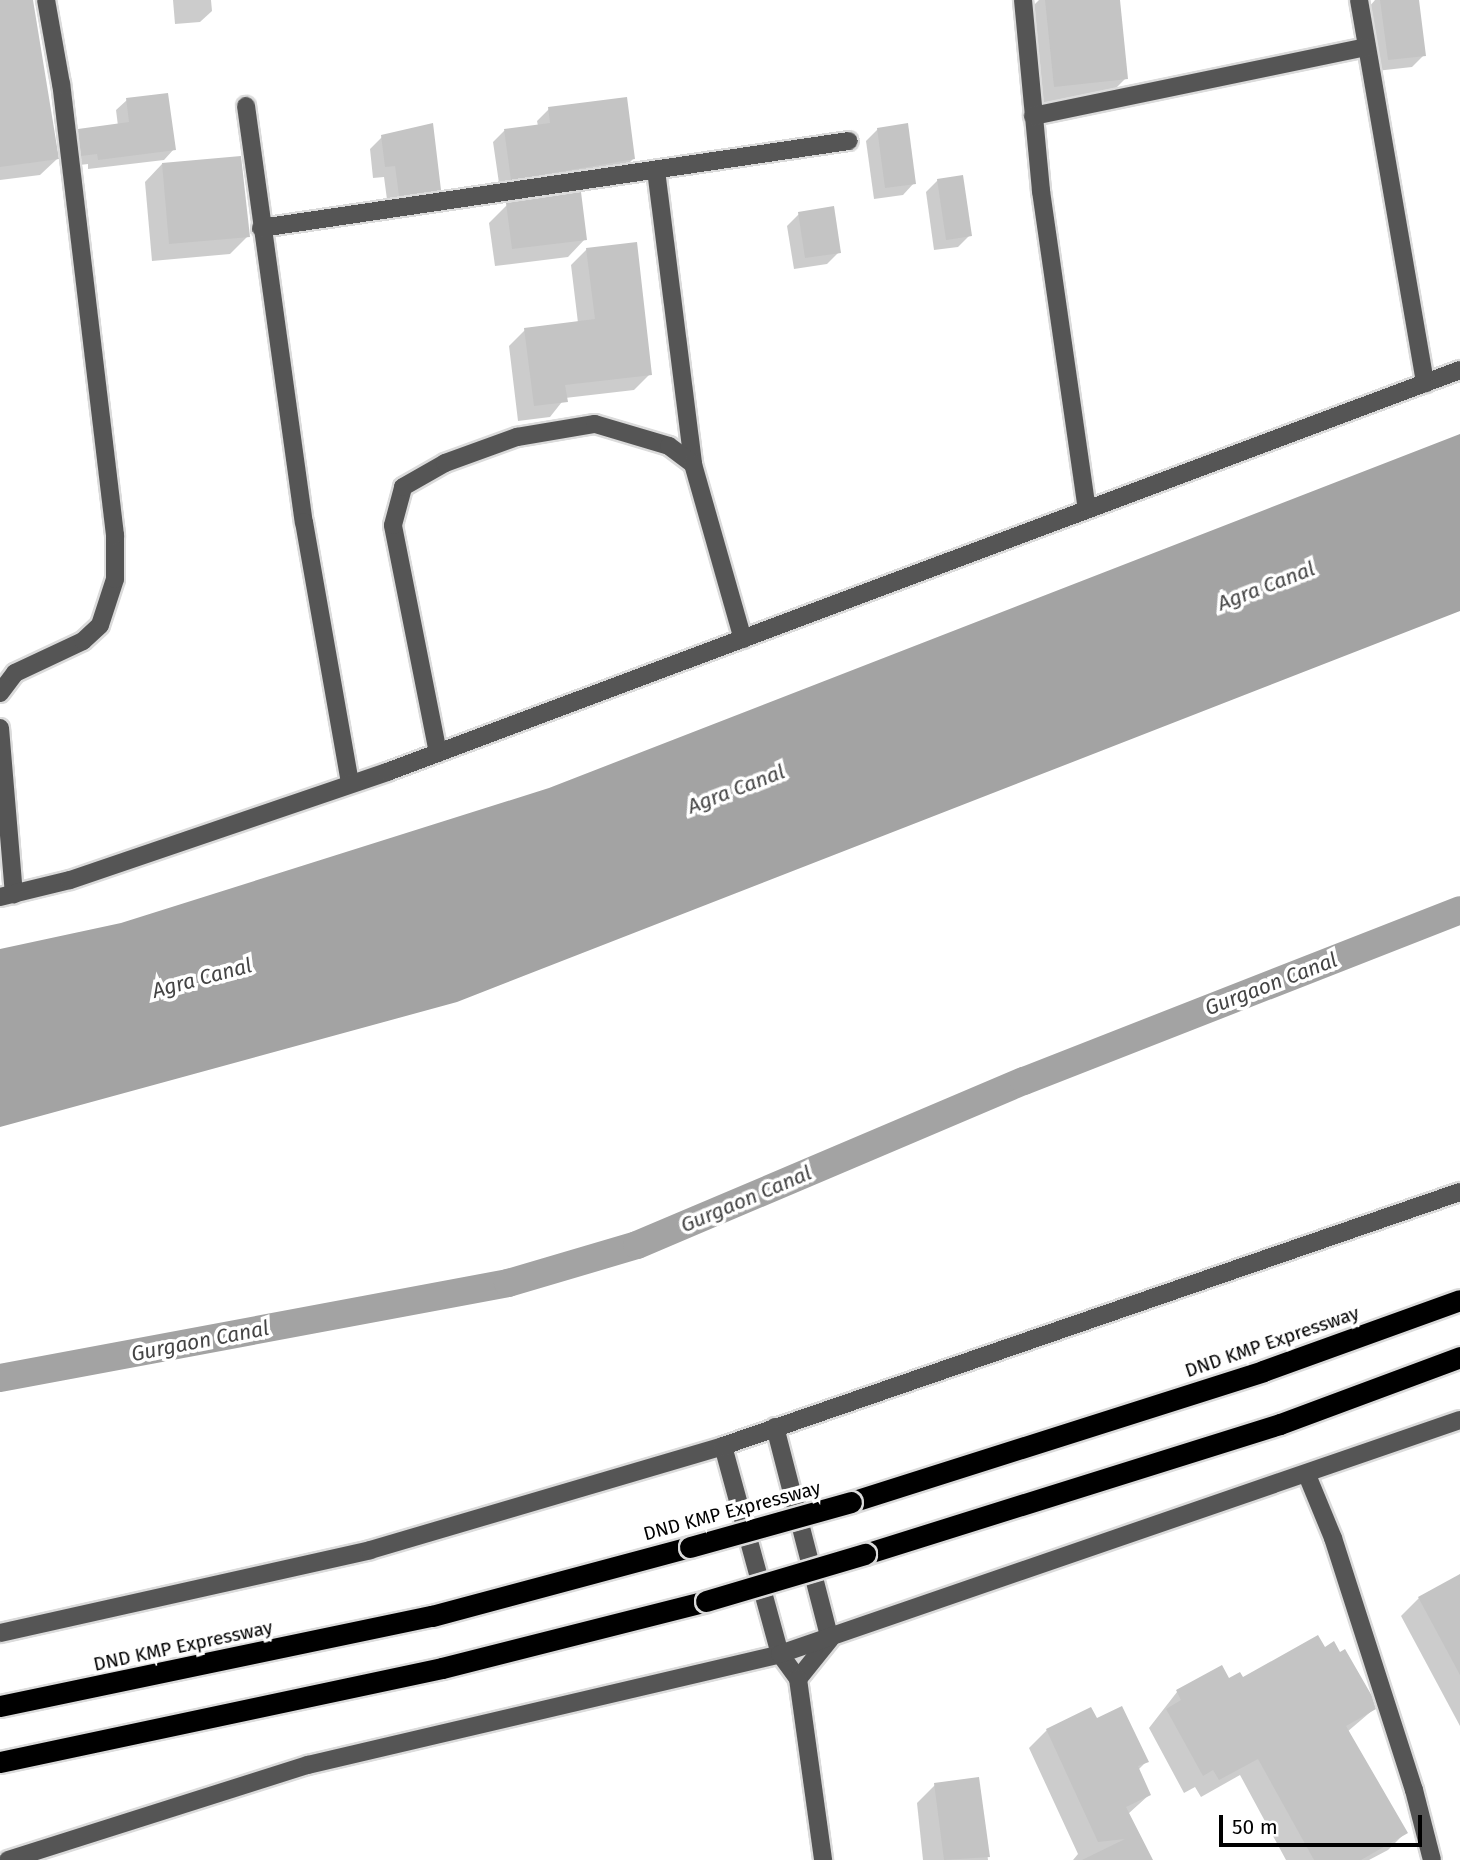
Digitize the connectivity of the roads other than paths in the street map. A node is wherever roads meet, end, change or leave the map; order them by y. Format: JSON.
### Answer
{"nodes":[{"id":1,"x":46,"y":0,"type":"edge"},
{"id":2,"x":1023,"y":0,"type":"edge"},
{"id":3,"x":1359,"y":0,"type":"edge"},
{"id":4,"x":1366,"y":47,"type":"junction"},
{"id":5,"x":246,"y":106,"type":"dead end"},
{"id":6,"x":1033,"y":116,"type":"junction"},
{"id":7,"x":849,"y":141,"type":"dead end"},
{"id":8,"x":656,"y":170,"type":"junction"},
{"id":9,"x":261,"y":228,"type":"junction"},
{"id":10,"x":1460,"y":370,"type":"edge"},
{"id":11,"x":1424,"y":383,"type":"junction"},
{"id":12,"x":693,"y":464,"type":"junction"},
{"id":13,"x":1087,"y":509,"type":"junction"},
{"id":14,"x":743,"y":639,"type":"junction"},
{"id":15,"x":0,"y":693,"type":"edge"},
{"id":16,"x":0,"y":728,"type":"edge"},
{"id":17,"x":438,"y":752,"type":"junction"},
{"id":18,"x":350,"y":784,"type":"junction"},
{"id":19,"x":7,"y":896,"type":"edge"},
{"id":20,"x":1460,"y":1192,"type":"edge"},
{"id":21,"x":1460,"y":1300,"type":"edge"},
{"id":22,"x":1460,"y":1357,"type":"edge"},
{"id":23,"x":1460,"y":1420,"type":"edge"},
{"id":24,"x":775,"y":1427,"type":"junction"},
{"id":25,"x":723,"y":1446,"type":"junction"},
{"id":26,"x":1307,"y":1475,"type":"junction"},
{"id":27,"x":0,"y":1633,"type":"edge"},
{"id":28,"x":830,"y":1639,"type":"junction"},
{"id":29,"x":780,"y":1654,"type":"junction"},
{"id":30,"x":798,"y":1679,"type":"junction"},
{"id":31,"x":0,"y":1706,"type":"edge"},
{"id":32,"x":0,"y":1762,"type":"edge"},
{"id":33,"x":8,"y":1860,"type":"edge"},
{"id":34,"x":823,"y":1860,"type":"edge"},
{"id":35,"x":1432,"y":1860,"type":"edge"}],
"edges":[{"from":1,"to":15,"type":"street"},
{"from":2,"to":6,"type":"street"},
{"from":3,"to":4,"type":"street"},
{"from":4,"to":6,"type":"street"},
{"from":4,"to":11,"type":"street"},
{"from":5,"to":9,"type":"street"},
{"from":6,"to":13,"type":"street"},
{"from":7,"to":8,"type":"street"},
{"from":8,"to":9,"type":"street"},
{"from":8,"to":12,"type":"street"},
{"from":9,"to":18,"type":"street"},
{"from":10,"to":11,"type":"street"},
{"from":11,"to":13,"type":"street"},
{"from":12,"to":14,"type":"street"},
{"from":12,"to":17,"type":"street"},
{"from":13,"to":14,"type":"street"},
{"from":14,"to":17,"type":"street"},
{"from":16,"to":19,"type":"street"},
{"from":17,"to":18,"type":"street"},
{"from":18,"to":19,"type":"street"},
{"from":20,"to":24,"type":"street"},
{"from":21,"to":31,"type":"highway","name":"DND KMP Expressway","bridge":true},
{"from":22,"to":32,"type":"highway","bridge":true},
{"from":23,"to":26,"type":"street"},
{"from":24,"to":25,"type":"street"},
{"from":24,"to":28,"type":"street"},
{"from":25,"to":27,"type":"street"},
{"from":25,"to":29,"type":"street"},
{"from":26,"to":28,"type":"street"},
{"from":26,"to":35,"type":"street"},
{"from":28,"to":29,"type":"street"},
{"from":28,"to":30,"type":"street"},
{"from":29,"to":30,"type":"street"},
{"from":29,"to":33,"type":"street"},
{"from":30,"to":34,"type":"street"}]}
